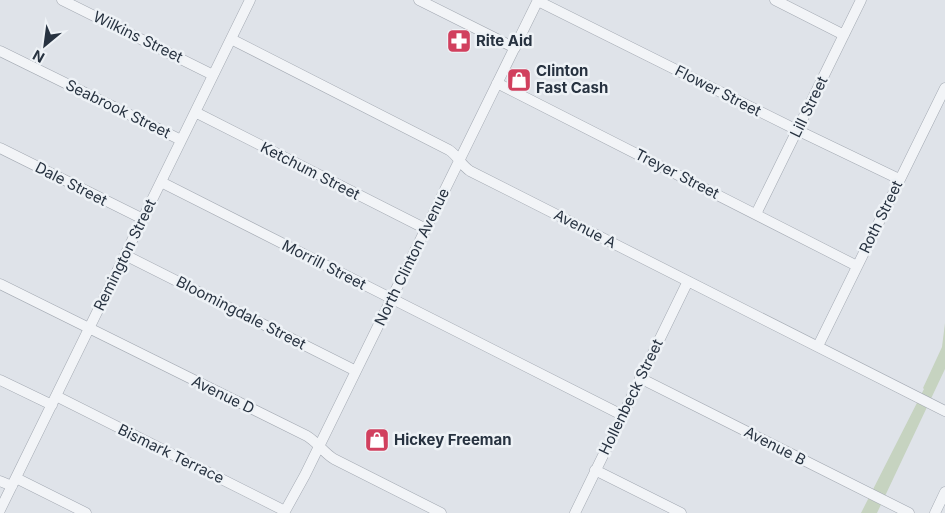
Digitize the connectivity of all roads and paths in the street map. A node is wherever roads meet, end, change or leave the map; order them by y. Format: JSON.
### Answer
{"nodes":[{"id":1,"x":62,"y":0,"type":"edge"},
{"id":2,"x":250,"y":0,"type":"edge"},
{"id":3,"x":419,"y":0,"type":"edge"},
{"id":4,"x":538,"y":0,"type":"edge"},
{"id":5,"x":775,"y":0,"type":"edge"},
{"id":6,"x":862,"y":0,"type":"edge"},
{"id":7,"x":844,"y":35,"type":"junction"},
{"id":8,"x":231,"y":39,"type":"junction"},
{"id":9,"x":515,"y":48,"type":"junction"},
{"id":10,"x":0,"y":51,"type":"edge"},
{"id":11,"x":214,"y":75,"type":"junction"},
{"id":12,"x":497,"y":83,"type":"junction"},
{"id":13,"x":945,"y":88,"type":"edge"},
{"id":14,"x":195,"y":112,"type":"junction"},
{"id":15,"x":797,"y":130,"type":"junction"},
{"id":16,"x":181,"y":140,"type":"junction"},
{"id":17,"x":0,"y":148,"type":"edge"},
{"id":18,"x":459,"y":161,"type":"junction"},
{"id":19,"x":900,"y":179,"type":"junction"},
{"id":20,"x":161,"y":182,"type":"junction"},
{"id":21,"x":756,"y":214,"type":"junction"},
{"id":22,"x":143,"y":219,"type":"junction"},
{"id":23,"x":426,"y":229,"type":"junction"},
{"id":24,"x":125,"y":254,"type":"junction"},
{"id":25,"x":857,"y":266,"type":"junction"},
{"id":26,"x":688,"y":280,"type":"junction"},
{"id":27,"x":0,"y":284,"type":"edge"},
{"id":28,"x":391,"y":299,"type":"junction"},
{"id":29,"x":89,"y":328,"type":"junction"},
{"id":30,"x":818,"y":346,"type":"junction"},
{"id":31,"x":356,"y":371,"type":"junction"},
{"id":32,"x":640,"y":378,"type":"junction"},
{"id":33,"x":0,"y":380,"type":"edge"},
{"id":34,"x":54,"y":401,"type":"junction"},
{"id":35,"x":945,"y":411,"type":"edge"},
{"id":36,"x":622,"y":415,"type":"junction"},
{"id":37,"x":319,"y":446,"type":"junction"},
{"id":38,"x":595,"y":470,"type":"junction"},
{"id":39,"x":0,"y":480,"type":"edge"},
{"id":40,"x":14,"y":482,"type":"junction"},
{"id":41,"x":945,"y":492,"type":"edge"},
{"id":42,"x":0,"y":510,"type":"edge"},
{"id":43,"x":285,"y":512,"type":"edge"},
{"id":44,"x":86,"y":513,"type":"edge"},
{"id":45,"x":441,"y":513,"type":"edge"},
{"id":46,"x":575,"y":513,"type":"edge"},
{"id":47,"x":681,"y":513,"type":"edge"},
{"id":48,"x":909,"y":513,"type":"edge"},
{"id":49,"x":935,"y":513,"type":"edge"}],
"edges":[{"from":1,"to":11,"type":"street","name":"Wilkins Street"},
{"from":2,"to":8,"type":"street","name":"Remington Street"},
{"from":3,"to":9,"type":"street"},
{"from":4,"to":9,"type":"street","name":"North Clinton Avenue"},
{"from":4,"to":15,"type":"street","name":"Flower Street"},
{"from":5,"to":7,"type":"street"},
{"from":6,"to":7,"type":"street","name":"Lill Street"},
{"from":7,"to":15,"type":"street","name":"Lill Street"},
{"from":8,"to":11,"type":"street","name":"Remington Street"},
{"from":8,"to":18,"type":"street","name":"Avenue A"},
{"from":9,"to":12,"type":"street","name":"North Clinton Avenue"},
{"from":10,"to":16,"type":"street","name":"Seabrook Street"},
{"from":11,"to":14,"type":"street","name":"Remington Street"},
{"from":12,"to":18,"type":"street","name":"North Clinton Avenue"},
{"from":12,"to":21,"type":"street","name":"Treyer Street"},
{"from":13,"to":19,"type":"street","name":"Roth Street"},
{"from":14,"to":16,"type":"street","name":"Remington Street"},
{"from":14,"to":23,"type":"street","name":"Ketchum Street"},
{"from":15,"to":19,"type":"street","name":"Flower Street"},
{"from":15,"to":21,"type":"street","name":"Lill Street"},
{"from":16,"to":20,"type":"street","name":"Remington Street"},
{"from":17,"to":22,"type":"street","name":"Dale Street"},
{"from":18,"to":23,"type":"street","name":"North Clinton Avenue"},
{"from":18,"to":26,"type":"street","name":"Avenue A"},
{"from":19,"to":25,"type":"street","name":"Roth Street"},
{"from":20,"to":22,"type":"street","name":"Remington Street"},
{"from":20,"to":28,"type":"street","name":"Morrill Street"},
{"from":21,"to":25,"type":"street","name":"Treyer Street"},
{"from":22,"to":24,"type":"street","name":"Remington Street"},
{"from":23,"to":28,"type":"street","name":"North Clinton Avenue"},
{"from":24,"to":29,"type":"street","name":"Remington Street"},
{"from":24,"to":31,"type":"street","name":"Bloomingdale Street"},
{"from":25,"to":30,"type":"street","name":"Roth Street"},
{"from":26,"to":30,"type":"street","name":"Avenue A"},
{"from":26,"to":32,"type":"street","name":"Hollenbeck Street"},
{"from":27,"to":29,"type":"street","name":"Avenue D"},
{"from":28,"to":31,"type":"street","name":"North Clinton Avenue"},
{"from":28,"to":36,"type":"street","name":"Morrill Street"},
{"from":29,"to":34,"type":"street","name":"Remington Street"},
{"from":29,"to":37,"type":"street","name":"Avenue D"},
{"from":30,"to":35,"type":"street","name":"Avenue A"},
{"from":31,"to":37,"type":"street","name":"North Clinton Avenue"},
{"from":32,"to":36,"type":"street","name":"Hollenbeck Street"},
{"from":32,"to":48,"type":"street","name":"Avenue B"},
{"from":33,"to":34,"type":"street","name":"Bismark Terrace"},
{"from":34,"to":40,"type":"street","name":"Remington Street"},
{"from":34,"to":43,"type":"street","name":"Bismark Terrace"},
{"from":36,"to":38,"type":"street","name":"Hollenbeck Street"},
{"from":37,"to":43,"type":"street","name":"North Clinton Avenue"},
{"from":37,"to":45,"type":"street","name":"Avenue D"},
{"from":38,"to":46,"type":"street","name":"Hollenbeck Street"},
{"from":38,"to":47,"type":"street"},
{"from":39,"to":40,"type":"street"},
{"from":40,"to":42,"type":"street","name":"Remington Street"},
{"from":40,"to":44,"type":"street"},
{"from":41,"to":49,"type":"street"}]}
